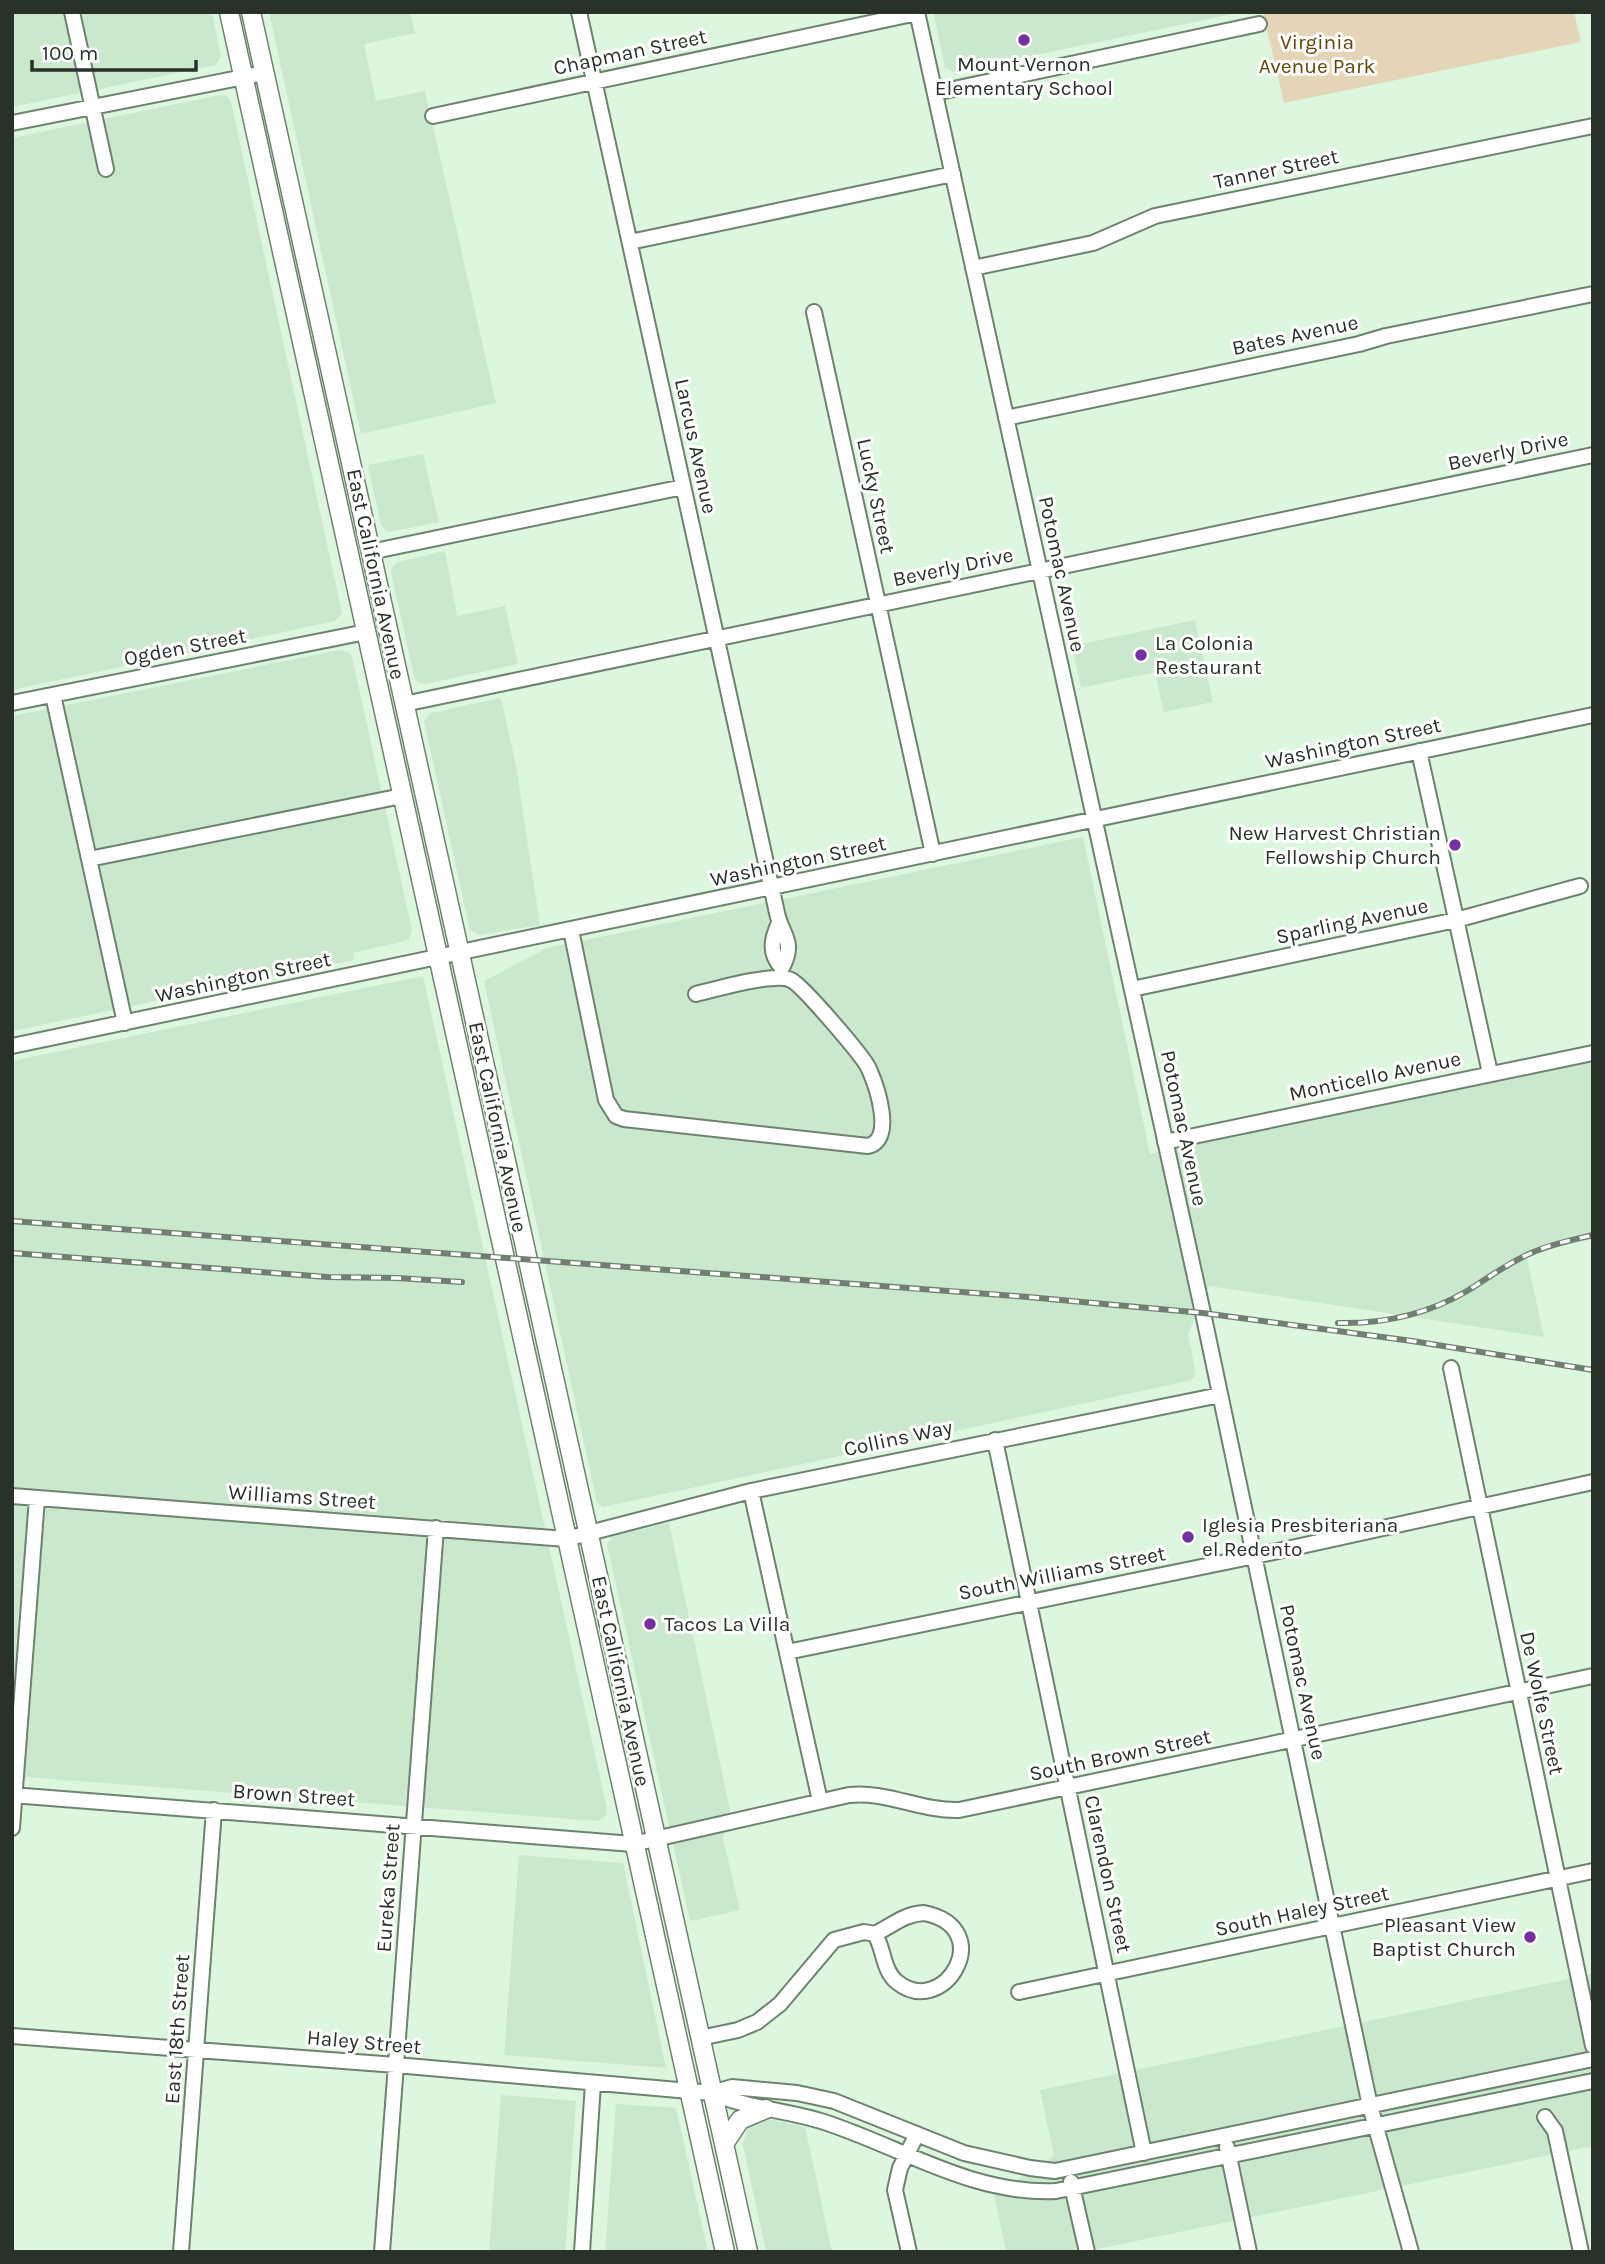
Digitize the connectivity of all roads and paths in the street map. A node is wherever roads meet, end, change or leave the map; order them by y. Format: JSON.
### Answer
{"nodes":[{"id":1,"x":72,"y":12,"type":"edge"},
{"id":2,"x":229,"y":12,"type":"edge"},
{"id":3,"x":251,"y":12,"type":"edge"},
{"id":4,"x":579,"y":12,"type":"edge"},
{"id":5,"x":917,"y":12,"type":"edge"},
{"id":6,"x":1259,"y":24,"type":"dead end"},
{"id":7,"x":264,"y":73,"type":"junction"},
{"id":8,"x":244,"y":77,"type":"junction"},
{"id":9,"x":595,"y":81,"type":"junction"},
{"id":10,"x":935,"y":93,"type":"junction"},
{"id":11,"x":93,"y":107,"type":"junction"},
{"id":12,"x":433,"y":116,"type":"dead end"},
{"id":13,"x":12,"y":123,"type":"edge"},
{"id":14,"x":1593,"y":126,"type":"edge"},
{"id":15,"x":106,"y":169,"type":"dead end"},
{"id":16,"x":953,"y":174,"type":"junction"},
{"id":17,"x":631,"y":242,"type":"junction"},
{"id":18,"x":973,"y":268,"type":"junction"},
{"id":19,"x":1593,"y":294,"type":"edge"},
{"id":20,"x":814,"y":312,"type":"dead end"},
{"id":21,"x":310,"y":378,"type":"junction"},
{"id":22,"x":1006,"y":418,"type":"junction"},
{"id":23,"x":1593,"y":454,"type":"edge"},
{"id":24,"x":329,"y":464,"type":"junction"},
{"id":25,"x":351,"y":466,"type":"junction"},
{"id":26,"x":683,"y":487,"type":"junction"},
{"id":27,"x":370,"y":552,"type":"junction"},
{"id":28,"x":1040,"y":570,"type":"junction"},
{"id":29,"x":878,"y":604,"type":"junction"},
{"id":30,"x":366,"y":632,"type":"junction"},
{"id":31,"x":716,"y":639,"type":"junction"},
{"id":32,"x":53,"y":695,"type":"junction"},
{"id":33,"x":12,"y":703,"type":"edge"},
{"id":34,"x":404,"y":704,"type":"junction"},
{"id":35,"x":1593,"y":715,"type":"edge"},
{"id":36,"x":1419,"y":751,"type":"junction"},
{"id":37,"x":402,"y":796,"type":"junction"},
{"id":38,"x":1094,"y":819,"type":"junction"},
{"id":39,"x":933,"y":854,"type":"junction"},
{"id":40,"x":89,"y":859,"type":"junction"},
{"id":41,"x":1580,"y":886,"type":"dead end"},
{"id":42,"x":771,"y":888,"type":"junction"},
{"id":43,"x":1456,"y":920,"type":"junction"},
{"id":44,"x":571,"y":930,"type":"junction"},
{"id":45,"x":458,"y":953,"type":"junction"},
{"id":46,"x":438,"y":958,"type":"junction"},
{"id":47,"x":783,"y":973,"type":"junction"},
{"id":48,"x":1132,"y":989,"type":"junction"},
{"id":49,"x":696,"y":994,"type":"dead end"},
{"id":50,"x":125,"y":1023,"type":"junction"},
{"id":51,"x":12,"y":1046,"type":"edge"},
{"id":52,"x":1593,"y":1053,"type":"edge"},
{"id":53,"x":1490,"y":1073,"type":"junction"},
{"id":54,"x":1166,"y":1142,"type":"junction"},
{"id":55,"x":1451,"y":1368,"type":"dead end"},
{"id":56,"x":1220,"y":1395,"type":"junction"},
{"id":57,"x":995,"y":1440,"type":"junction"},
{"id":58,"x":1593,"y":1482,"type":"edge"},
{"id":59,"x":751,"y":1491,"type":"junction"},
{"id":60,"x":12,"y":1496,"type":"edge"},
{"id":61,"x":37,"y":1498,"type":"junction"},
{"id":62,"x":1479,"y":1506,"type":"junction"},
{"id":63,"x":436,"y":1528,"type":"junction"},
{"id":64,"x":587,"y":1533,"type":"junction"},
{"id":65,"x":566,"y":1539,"type":"junction"},
{"id":66,"x":1255,"y":1556,"type":"junction"},
{"id":67,"x":1029,"y":1601,"type":"junction"},
{"id":68,"x":786,"y":1652,"type":"junction"},
{"id":69,"x":1593,"y":1676,"type":"edge"},
{"id":70,"x":1519,"y":1692,"type":"junction"},
{"id":71,"x":1294,"y":1740,"type":"junction"},
{"id":72,"x":1068,"y":1787,"type":"junction"},
{"id":73,"x":13,"y":1795,"type":"edge"},
{"id":74,"x":820,"y":1801,"type":"junction"},
{"id":75,"x":214,"y":1810,"type":"junction"},
{"id":76,"x":414,"y":1825,"type":"junction"},
{"id":77,"x":12,"y":1828,"type":"edge"},
{"id":78,"x":656,"y":1838,"type":"junction"},
{"id":79,"x":633,"y":1844,"type":"junction"},
{"id":80,"x":1593,"y":1871,"type":"edge"},
{"id":81,"x":1558,"y":1878,"type":"junction"},
{"id":82,"x":1333,"y":1926,"type":"junction"},
{"id":83,"x":875,"y":1934,"type":"junction"},
{"id":84,"x":1107,"y":1973,"type":"junction"},
{"id":85,"x":1019,"y":1992,"type":"dead end"},
{"id":86,"x":12,"y":2036,"type":"edge"},
{"id":87,"x":700,"y":2038,"type":"junction"},
{"id":88,"x":1593,"y":2046,"type":"edge"},
{"id":89,"x":196,"y":2050,"type":"junction"},
{"id":90,"x":1593,"y":2059,"type":"edge"},
{"id":91,"x":396,"y":2065,"type":"junction"},
{"id":92,"x":1593,"y":2081,"type":"edge"},
{"id":93,"x":593,"y":2083,"type":"junction"},
{"id":94,"x":688,"y":2091,"type":"junction"},
{"id":95,"x":712,"y":2093,"type":"junction"},
{"id":96,"x":1370,"y":2106,"type":"junction"},
{"id":97,"x":766,"y":2109,"type":"junction"},
{"id":98,"x":1545,"y":2117,"type":"dead end"},
{"id":99,"x":1376,"y":2126,"type":"junction"},
{"id":100,"x":917,"y":2134,"type":"junction"},
{"id":101,"x":1224,"y":2137,"type":"junction"},
{"id":102,"x":724,"y":2144,"type":"junction"},
{"id":103,"x":1144,"y":2153,"type":"junction"},
{"id":104,"x":907,"y":2154,"type":"junction"},
{"id":105,"x":1228,"y":2156,"type":"junction"},
{"id":106,"x":1068,"y":2170,"type":"junction"},
{"id":107,"x":1072,"y":2188,"type":"junction"},
{"id":108,"x":181,"y":2252,"type":"edge"},
{"id":109,"x":382,"y":2252,"type":"edge"},
{"id":110,"x":582,"y":2252,"type":"edge"},
{"id":111,"x":725,"y":2252,"type":"edge"},
{"id":112,"x":748,"y":2252,"type":"edge"},
{"id":113,"x":909,"y":2252,"type":"edge"},
{"id":114,"x":1087,"y":2252,"type":"edge"},
{"id":115,"x":1249,"y":2252,"type":"edge"},
{"id":116,"x":1411,"y":2252,"type":"edge"},
{"id":117,"x":1581,"y":2252,"type":"edge"}],
"edges":[{"from":1,"to":11,"type":"street"},
{"from":2,"to":8,"type":"main road","name":"East California Avenue"},
{"from":3,"to":7,"type":"main road","name":"East California Avenue"},
{"from":4,"to":9,"type":"street","name":"Larcus Avenue"},
{"from":5,"to":9,"type":"street","name":"Chapman Street"},
{"from":5,"to":10,"type":"street","name":"Potomac Avenue"},
{"from":6,"to":10,"type":"street"},
{"from":7,"to":8,"type":"street"},
{"from":7,"to":25,"type":"main road","name":"East California Avenue"},
{"from":8,"to":11,"type":"street"},
{"from":8,"to":21,"type":"main road","name":"East California Avenue"},
{"from":9,"to":12,"type":"street","name":"Chapman Street"},
{"from":9,"to":17,"type":"street","name":"Larcus Avenue"},
{"from":10,"to":16,"type":"street","name":"Potomac Avenue"},
{"from":11,"to":13,"type":"street"},
{"from":11,"to":15,"type":"street"},
{"from":14,"to":18,"type":"street","name":"Tanner Street"},
{"from":16,"to":17,"type":"street"},
{"from":16,"to":18,"type":"street","name":"Potomac Avenue"},
{"from":17,"to":26,"type":"street","name":"Larcus Avenue"},
{"from":18,"to":22,"type":"street","name":"Potomac Avenue"},
{"from":19,"to":22,"type":"street","name":"Bates Avenue"},
{"from":20,"to":29,"type":"street","name":"Lucky Street"},
{"from":21,"to":24,"type":"main road","name":"East California Avenue"},
{"from":21,"to":25,"type":"main road"},
{"from":22,"to":28,"type":"street","name":"Potomac Avenue"},
{"from":23,"to":28,"type":"street","name":"Beverly Drive"},
{"from":24,"to":27,"type":"main road"},
{"from":24,"to":30,"type":"main road","name":"East California Avenue"},
{"from":25,"to":27,"type":"main road","name":"East California Avenue"},
{"from":26,"to":27,"type":"street"},
{"from":26,"to":31,"type":"street","name":"Larcus Avenue"},
{"from":27,"to":34,"type":"main road","name":"East California Avenue"},
{"from":28,"to":29,"type":"street","name":"Beverly Drive"},
{"from":28,"to":38,"type":"street","name":"Potomac Avenue"},
{"from":29,"to":31,"type":"street","name":"Beverly Drive"},
{"from":29,"to":39,"type":"street","name":"Lucky Street"},
{"from":30,"to":32,"type":"street","name":"Ogden Street"},
{"from":30,"to":37,"type":"main road","name":"East California Avenue"},
{"from":31,"to":34,"type":"street","name":"Beverly Drive"},
{"from":31,"to":42,"type":"street","name":"Larcus Avenue"},
{"from":32,"to":33,"type":"street","name":"Ogden Street"},
{"from":32,"to":40,"type":"street"},
{"from":34,"to":45,"type":"main road","name":"East California Avenue"},
{"from":35,"to":36,"type":"street","name":"Washington Street"},
{"from":36,"to":38,"type":"street","name":"Washington Street"},
{"from":36,"to":43,"type":"street"},
{"from":37,"to":40,"type":"street"},
{"from":37,"to":46,"type":"main road","name":"East California Avenue"},
{"from":38,"to":39,"type":"street","name":"Washington Street"},
{"from":38,"to":48,"type":"street","name":"Potomac Avenue"},
{"from":39,"to":42,"type":"street","name":"Washington Street"},
{"from":40,"to":50,"type":"street"},
{"from":41,"to":43,"type":"street","name":"Sparling Avenue"},
{"from":42,"to":44,"type":"street","name":"Washington Street"},
{"from":42,"to":47,"type":"street","name":"Larcus Avenue"},
{"from":43,"to":48,"type":"street","name":"Sparling Avenue"},
{"from":43,"to":53,"type":"street"},
{"from":44,"to":45,"type":"street","name":"Washington Street"},
{"from":44,"to":47,"type":"street"},
{"from":45,"to":46,"type":"street","name":"Washington Street"},
{"from":45,"to":64,"type":"main road","name":"East California Avenue"},
{"from":46,"to":50,"type":"street","name":"Washington Street"},
{"from":46,"to":65,"type":"main road","name":"East California Avenue"},
{"from":47,"to":49,"type":"street"},
{"from":48,"to":54,"type":"street","name":"Potomac Avenue"},
{"from":50,"to":51,"type":"street","name":"Washington Street"},
{"from":52,"to":53,"type":"street","name":"Monticello Avenue"},
{"from":53,"to":54,"type":"street","name":"Monticello Avenue"},
{"from":54,"to":56,"type":"street","name":"Potomac Avenue"},
{"from":55,"to":62,"type":"street","name":"De Wolfe Street"},
{"from":56,"to":57,"type":"street","name":"Collins Way"},
{"from":56,"to":66,"type":"street","name":"Potomac Avenue"},
{"from":57,"to":59,"type":"street","name":"Collins Way"},
{"from":57,"to":67,"type":"street","name":"Clarendon Street"},
{"from":58,"to":62,"type":"street","name":"South Williams Street"},
{"from":59,"to":64,"type":"street","name":"Collins Way"},
{"from":59,"to":68,"type":"street"},
{"from":60,"to":61,"type":"street","name":"Williams Street"},
{"from":61,"to":63,"type":"street","name":"Williams Street"},
{"from":61,"to":73,"type":"street"},
{"from":62,"to":66,"type":"street","name":"South Williams Street"},
{"from":62,"to":70,"type":"street","name":"De Wolfe Street"},
{"from":63,"to":65,"type":"street","name":"Williams Street"},
{"from":63,"to":76,"type":"street","name":"Eureka Street"},
{"from":64,"to":65,"type":"street","name":"Williams Street"},
{"from":64,"to":78,"type":"main road","name":"East California Avenue"},
{"from":65,"to":79,"type":"main road","name":"East California Avenue"},
{"from":66,"to":67,"type":"street","name":"South Williams Street"},
{"from":66,"to":71,"type":"street","name":"Potomac Avenue"},
{"from":67,"to":68,"type":"street","name":"South Williams Street"},
{"from":67,"to":72,"type":"street","name":"Clarendon Street"},
{"from":68,"to":74,"type":"street"},
{"from":69,"to":70,"type":"street","name":"South Brown Street"},
{"from":70,"to":71,"type":"street","name":"South Brown Street"},
{"from":70,"to":81,"type":"street","name":"De Wolfe Street"},
{"from":71,"to":72,"type":"street","name":"South Brown Street"},
{"from":71,"to":82,"type":"street","name":"Potomac Avenue"},
{"from":72,"to":74,"type":"street","name":"South Brown Street"},
{"from":72,"to":84,"type":"street","name":"Clarendon Street"},
{"from":73,"to":75,"type":"street","name":"Brown Street"},
{"from":73,"to":77,"type":"street"},
{"from":74,"to":78,"type":"street","name":"South Brown Street"},
{"from":75,"to":76,"type":"street","name":"Brown Street"},
{"from":75,"to":89,"type":"street","name":"East 18th Street"},
{"from":76,"to":79,"type":"street","name":"Brown Street"},
{"from":76,"to":91,"type":"street","name":"Eureka Street"},
{"from":78,"to":79,"type":"street","name":"Brown Street"},
{"from":78,"to":87,"type":"main road","name":"East California Avenue"},
{"from":79,"to":94,"type":"main road","name":"East California Avenue"},
{"from":80,"to":81,"type":"street","name":"South Haley Street"},
{"from":81,"to":82,"type":"street","name":"South Haley Street"},
{"from":81,"to":88,"type":"street","name":"De Wolfe Street"},
{"from":82,"to":84,"type":"street","name":"South Haley Street"},
{"from":82,"to":96,"type":"street","name":"Potomac Avenue"},
{"from":83,"to":83,"type":"street"},
{"from":83,"to":87,"type":"street"},
{"from":84,"to":85,"type":"street","name":"South Haley Street"},
{"from":84,"to":103,"type":"street","name":"Clarendon Street"},
{"from":86,"to":89,"type":"street","name":"Haley Street"},
{"from":87,"to":95,"type":"main road","name":"East California Avenue"},
{"from":89,"to":91,"type":"street","name":"Haley Street"},
{"from":89,"to":108,"type":"street","name":"East 18th Street"},
{"from":90,"to":96,"type":"street"},
{"from":91,"to":93,"type":"street","name":"Haley Street"},
{"from":91,"to":109,"type":"street","name":"Eureka Street"},
{"from":92,"to":99,"type":"street"},
{"from":93,"to":94,"type":"street","name":"Haley Street"},
{"from":93,"to":110,"type":"street"},
{"from":94,"to":95,"type":"street","name":"Haley Street"},
{"from":94,"to":111,"type":"main road","name":"East California Avenue"},
{"from":95,"to":97,"type":"street"},
{"from":95,"to":100,"type":"street"},
{"from":95,"to":102,"type":"main road","name":"East California Avenue"},
{"from":96,"to":99,"type":"street","name":"Potomac Avenue"},
{"from":96,"to":101,"type":"street"},
{"from":97,"to":102,"type":"main road"},
{"from":97,"to":104,"type":"street"},
{"from":98,"to":117,"type":"street"},
{"from":99,"to":105,"type":"street"},
{"from":99,"to":116,"type":"street","name":"Potomac Avenue"},
{"from":100,"to":104,"type":"street"},
{"from":100,"to":106,"type":"street"},
{"from":101,"to":103,"type":"street"},
{"from":101,"to":105,"type":"street"},
{"from":102,"to":112,"type":"main road","name":"East California Avenue"},
{"from":103,"to":106,"type":"street"},
{"from":104,"to":107,"type":"street"},
{"from":104,"to":113,"type":"street"},
{"from":105,"to":107,"type":"street"},
{"from":105,"to":115,"type":"street"},
{"from":106,"to":107,"type":"street"},
{"from":107,"to":114,"type":"street"}]}
